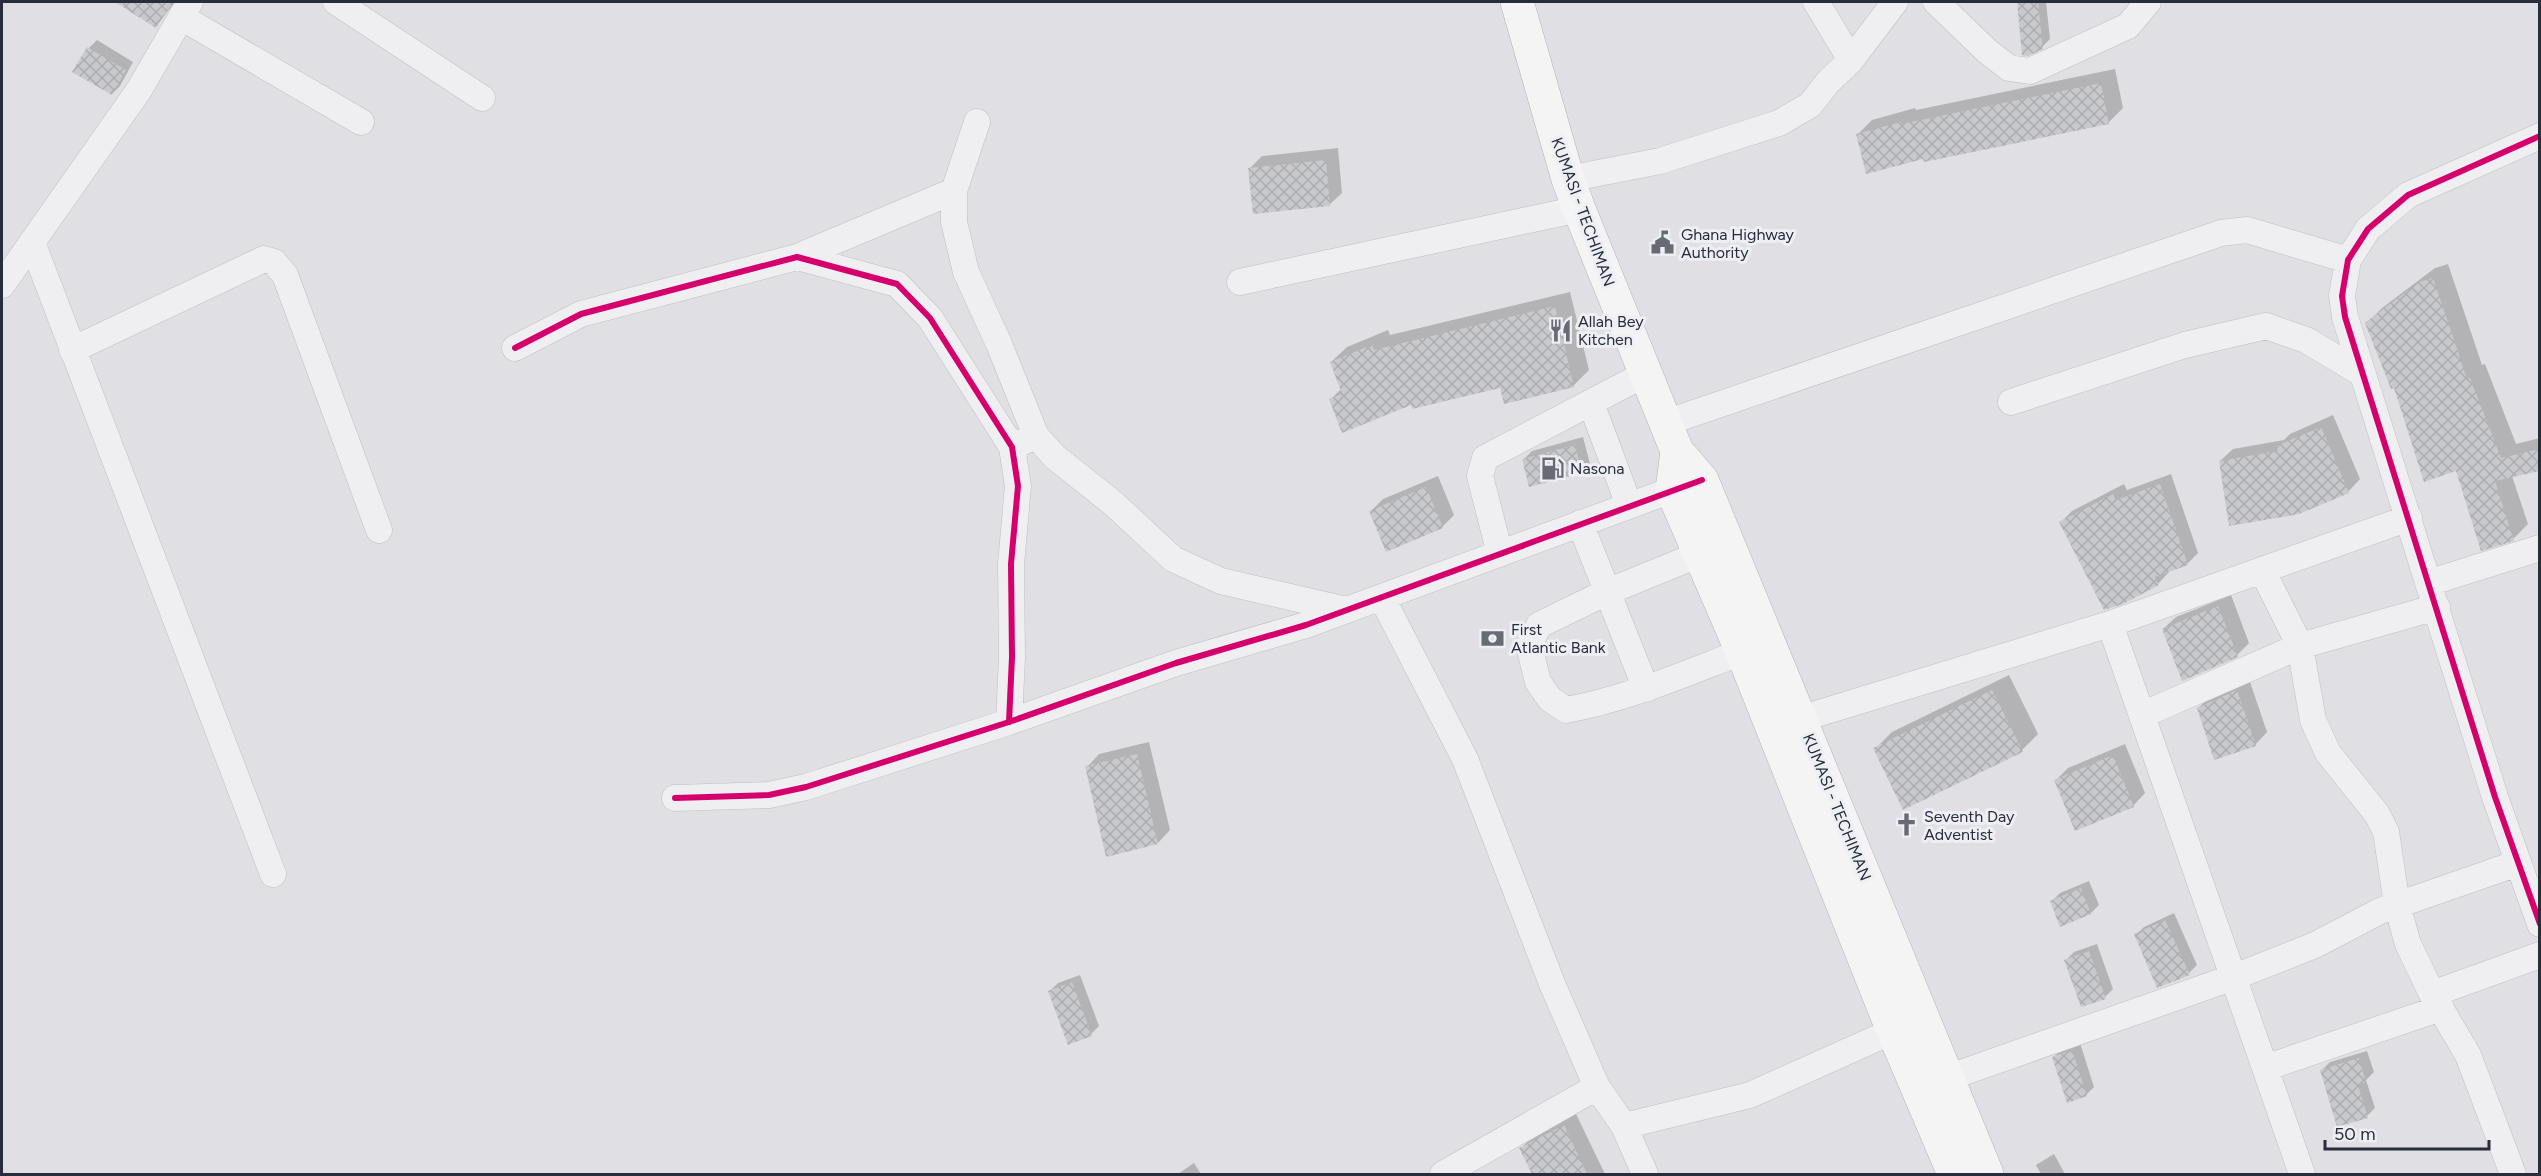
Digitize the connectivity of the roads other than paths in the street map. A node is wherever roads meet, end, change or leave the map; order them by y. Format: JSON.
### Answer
{"nodes":[{"id":1,"x":336,"y":2,"type":"edge"},
{"id":2,"x":1516,"y":2,"type":"edge"},
{"id":3,"x":1816,"y":2,"type":"edge"},
{"id":4,"x":1895,"y":2,"type":"edge"},
{"id":5,"x":1936,"y":2,"type":"edge"},
{"id":6,"x":2148,"y":2,"type":"edge"},
{"id":7,"x":186,"y":9,"type":"edge"},
{"id":8,"x":1851,"y":60,"type":"junction"},
{"id":9,"x":482,"y":98,"type":"dead end"},
{"id":10,"x":361,"y":122,"type":"dead end"},
{"id":11,"x":977,"y":122,"type":"dead end"},
{"id":12,"x":2540,"y":136,"type":"edge"},
{"id":13,"x":954,"y":191,"type":"junction"},
{"id":14,"x":1574,"y":194,"type":"junction"},
{"id":15,"x":32,"y":242,"type":"junction"},
{"id":16,"x":797,"y":258,"type":"junction"},
{"id":17,"x":2348,"y":260,"type":"junction"},
{"id":18,"x":1240,"y":282,"type":"dead end"},
{"id":19,"x":2,"y":285,"type":"edge"},
{"id":20,"x":515,"y":348,"type":"dead end"},
{"id":21,"x":72,"y":350,"type":"junction"},
{"id":22,"x":2363,"y":374,"type":"junction"},
{"id":23,"x":1645,"y":375,"type":"junction"},
{"id":24,"x":2011,"y":402,"type":"dead end"},
{"id":25,"x":1591,"y":403,"type":"junction"},
{"id":26,"x":1036,"y":436,"type":"junction"},
{"id":27,"x":1671,"y":437,"type":"junction"},
{"id":28,"x":1012,"y":447,"type":"junction"},
{"id":29,"x":1702,"y":480,"type":"junction"},
{"id":30,"x":1672,"y":490,"type":"junction"},
{"id":31,"x":1629,"y":506,"type":"junction"},
{"id":32,"x":2409,"y":518,"type":"junction"},
{"id":33,"x":1580,"y":524,"type":"junction"},
{"id":34,"x":379,"y":530,"type":"dead end"},
{"id":35,"x":2540,"y":548,"type":"edge"},
{"id":36,"x":1500,"y":554,"type":"junction"},
{"id":37,"x":1700,"y":554,"type":"junction"},
{"id":38,"x":2262,"y":570,"type":"junction"},
{"id":39,"x":2428,"y":583,"type":"junction"},
{"id":40,"x":1607,"y":592,"type":"junction"},
{"id":41,"x":1382,"y":598,"type":"junction"},
{"id":42,"x":2437,"y":607,"type":"junction"},
{"id":43,"x":1347,"y":610,"type":"junction"},
{"id":44,"x":2110,"y":624,"type":"junction"},
{"id":45,"x":2300,"y":646,"type":"junction"},
{"id":46,"x":1742,"y":652,"type":"junction"},
{"id":47,"x":1646,"y":689,"type":"junction"},
{"id":48,"x":2142,"y":715,"type":"junction"},
{"id":49,"x":1800,"y":719,"type":"junction"},
{"id":50,"x":1009,"y":722,"type":"junction"},
{"id":51,"x":675,"y":798,"type":"dead end"},
{"id":52,"x":2518,"y":863,"type":"junction"},
{"id":53,"x":273,"y":874,"type":"dead end"},
{"id":54,"x":2397,"y":905,"type":"junction"},
{"id":55,"x":2540,"y":924,"type":"edge"},
{"id":56,"x":2540,"y":955,"type":"edge"},
{"id":57,"x":2234,"y":977,"type":"junction"},
{"id":58,"x":2437,"y":1001,"type":"junction"},
{"id":59,"x":1893,"y":1031,"type":"junction"},
{"id":60,"x":2265,"y":1068,"type":"junction"},
{"id":61,"x":1947,"y":1078,"type":"junction"},
{"id":62,"x":1597,"y":1087,"type":"junction"},
{"id":63,"x":1624,"y":1126,"type":"junction"},
{"id":64,"x":1976,"y":1173,"type":"edge"},
{"id":65,"x":1443,"y":1174,"type":"edge"},
{"id":66,"x":1645,"y":1174,"type":"edge"},
{"id":67,"x":2302,"y":1174,"type":"edge"},
{"id":68,"x":2513,"y":1174,"type":"edge"}],
"edges":[{"from":1,"to":9,"type":"street"},
{"from":2,"to":14,"type":"highway","name":"KUMASI - TECHIMAN"},
{"from":3,"to":8,"type":"street"},
{"from":4,"to":8,"type":"street"},
{"from":5,"to":6,"type":"street"},
{"from":7,"to":10,"type":"street"},
{"from":7,"to":15,"type":"street"},
{"from":8,"to":14,"type":"street"},
{"from":11,"to":13,"type":"street"},
{"from":12,"to":17,"type":"street"},
{"from":13,"to":16,"type":"street"},
{"from":13,"to":26,"type":"street"},
{"from":14,"to":18,"type":"street"},
{"from":14,"to":23,"type":"highway","name":"KUMASI - TECHIMAN"},
{"from":15,"to":19,"type":"street"},
{"from":15,"to":21,"type":"street"},
{"from":16,"to":20,"type":"street"},
{"from":16,"to":28,"type":"street"},
{"from":17,"to":22,"type":"street"},
{"from":17,"to":27,"type":"street"},
{"from":21,"to":34,"type":"street"},
{"from":21,"to":53,"type":"street"},
{"from":22,"to":24,"type":"street"},
{"from":22,"to":32,"type":"street"},
{"from":23,"to":25,"type":"street"},
{"from":23,"to":27,"type":"highway","name":"KUMASI - TECHIMAN"},
{"from":25,"to":31,"type":"street"},
{"from":25,"to":36,"type":"street"},
{"from":26,"to":28,"type":"street"},
{"from":26,"to":43,"type":"street"},
{"from":27,"to":29,"type":"highway","name":"KUMASI - TECHIMAN"},
{"from":27,"to":30,"type":"highway","name":"KUMASI - TECHIMAN"},
{"from":28,"to":50,"type":"street"},
{"from":29,"to":30,"type":"street"},
{"from":29,"to":49,"type":"highway","name":"KUMASI - TECHIMAN"},
{"from":30,"to":31,"type":"street"},
{"from":30,"to":37,"type":"highway","name":"KUMASI - TECHIMAN"},
{"from":31,"to":33,"type":"street"},
{"from":32,"to":38,"type":"street"},
{"from":32,"to":39,"type":"street"},
{"from":33,"to":36,"type":"street"},
{"from":33,"to":40,"type":"street"},
{"from":35,"to":39,"type":"street"},
{"from":36,"to":41,"type":"street"},
{"from":37,"to":40,"type":"street"},
{"from":37,"to":46,"type":"highway","name":"KUMASI - TECHIMAN"},
{"from":38,"to":44,"type":"street"},
{"from":38,"to":45,"type":"street"},
{"from":39,"to":42,"type":"street"},
{"from":40,"to":47,"type":"street"},
{"from":40,"to":47,"type":"street"},
{"from":41,"to":43,"type":"street"},
{"from":41,"to":62,"type":"street"},
{"from":42,"to":45,"type":"street"},
{"from":42,"to":52,"type":"street"},
{"from":43,"to":50,"type":"street"},
{"from":44,"to":48,"type":"street"},
{"from":44,"to":49,"type":"street"},
{"from":45,"to":48,"type":"street"},
{"from":45,"to":54,"type":"street"},
{"from":46,"to":47,"type":"street"},
{"from":46,"to":59,"type":"highway","name":"KUMASI - TECHIMAN"},
{"from":48,"to":57,"type":"street"},
{"from":49,"to":61,"type":"highway","name":"KUMASI - TECHIMAN"},
{"from":50,"to":51,"type":"street"},
{"from":52,"to":54,"type":"street"},
{"from":52,"to":55,"type":"street"},
{"from":54,"to":57,"type":"street"},
{"from":54,"to":58,"type":"street"},
{"from":56,"to":58,"type":"street"},
{"from":57,"to":60,"type":"street"},
{"from":57,"to":61,"type":"street"},
{"from":58,"to":60,"type":"street"},
{"from":58,"to":68,"type":"street"},
{"from":59,"to":63,"type":"street"},
{"from":59,"to":64,"type":"highway","name":"KUMASI - TECHIMAN"},
{"from":60,"to":67,"type":"street"},
{"from":61,"to":64,"type":"highway","name":"KUMASI - TECHIMAN"},
{"from":62,"to":63,"type":"street"},
{"from":62,"to":65,"type":"street"},
{"from":63,"to":66,"type":"street"}]}
